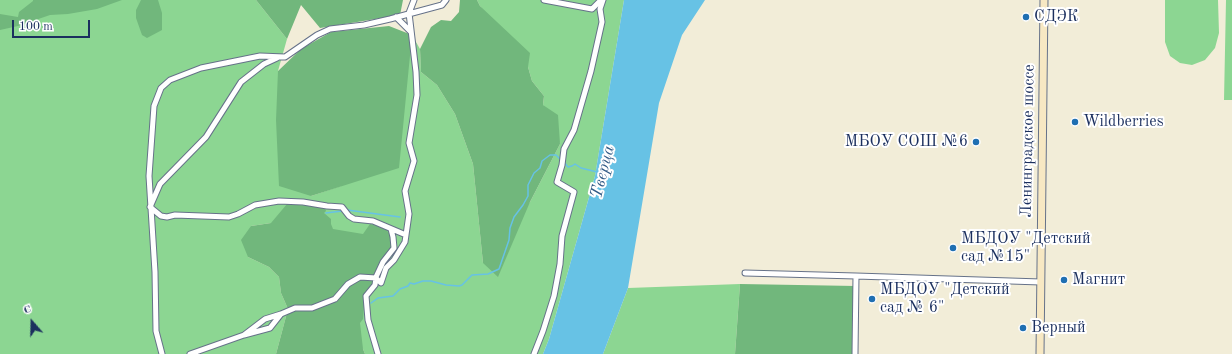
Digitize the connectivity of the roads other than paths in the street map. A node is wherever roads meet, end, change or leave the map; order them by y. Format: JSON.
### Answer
{"nodes":[{"id":1,"x":414,"y":0,"type":"edge"},
{"id":2,"x":446,"y":0,"type":"edge"},
{"id":3,"x":544,"y":0,"type":"edge"},
{"id":4,"x":602,"y":0,"type":"edge"},
{"id":5,"x":1044,"y":0,"type":"edge"},
{"id":6,"x":409,"y":13,"type":"junction"},
{"id":7,"x":396,"y":17,"type":"junction"},
{"id":8,"x":410,"y":32,"type":"junction"},
{"id":9,"x":277,"y":58,"type":"junction"},
{"id":10,"x":150,"y":207,"type":"junction"},
{"id":11,"x":391,"y":229,"type":"junction"},
{"id":12,"x":406,"y":235,"type":"junction"},
{"id":13,"x":746,"y":273,"type":"dead end"},
{"id":14,"x":856,"y":276,"type":"junction"},
{"id":15,"x":376,"y":278,"type":"junction"},
{"id":16,"x":1041,"y":282,"type":"junction"},
{"id":17,"x":281,"y":314,"type":"junction"},
{"id":18,"x":244,"y":335,"type":"junction"},
{"id":19,"x":162,"y":354,"type":"edge"},
{"id":20,"x":190,"y":354,"type":"edge"},
{"id":21,"x":378,"y":354,"type":"edge"},
{"id":22,"x":534,"y":354,"type":"edge"},
{"id":23,"x":856,"y":354,"type":"edge"},
{"id":24,"x":1040,"y":354,"type":"edge"}],
"edges":[{"from":1,"to":6,"type":"street"},
{"from":2,"to":6,"type":"street"},
{"from":3,"to":4,"type":"street"},
{"from":4,"to":22,"type":"street"},
{"from":5,"to":16,"type":"main road","name":"Ленинградское шоссе"},
{"from":6,"to":7,"type":"street"},
{"from":6,"to":8,"type":"street"},
{"from":7,"to":8,"type":"street"},
{"from":7,"to":9,"type":"street"},
{"from":8,"to":12,"type":"street"},
{"from":9,"to":10,"type":"street"},
{"from":9,"to":10,"type":"street"},
{"from":10,"to":11,"type":"street"},
{"from":10,"to":19,"type":"street"},
{"from":11,"to":12,"type":"street"},
{"from":11,"to":15,"type":"street"},
{"from":12,"to":15,"type":"street"},
{"from":13,"to":14,"type":"street"},
{"from":14,"to":16,"type":"street"},
{"from":14,"to":23,"type":"street"},
{"from":15,"to":17,"type":"street"},
{"from":15,"to":21,"type":"street"},
{"from":16,"to":24,"type":"main road","name":"Ленинградское шоссе"},
{"from":17,"to":18,"type":"street"},
{"from":17,"to":18,"type":"street"},
{"from":18,"to":20,"type":"street"}]}
